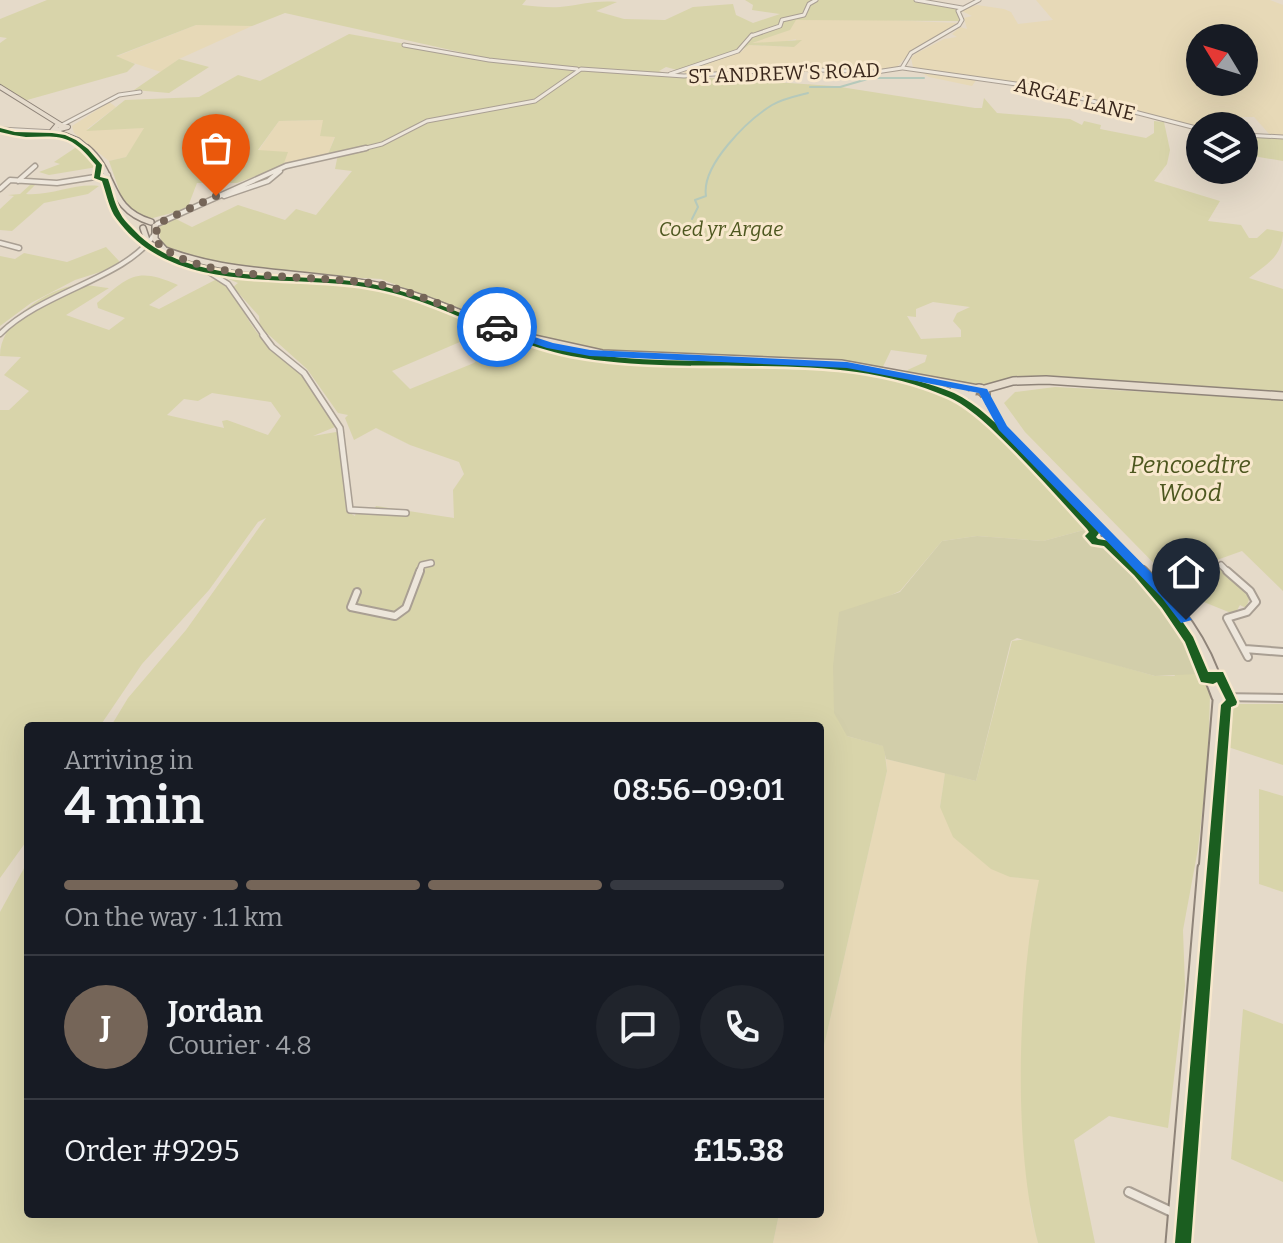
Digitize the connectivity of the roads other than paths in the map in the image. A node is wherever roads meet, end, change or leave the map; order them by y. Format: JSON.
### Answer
{"nodes":[{"id":1,"x":816,"y":0,"type":"edge"},
{"id":2,"x":916,"y":0,"type":"edge"},
{"id":3,"x":979,"y":0,"type":"edge"},
{"id":4,"x":962,"y":8,"type":"junction"},
{"id":5,"x":404,"y":45,"type":"dead end"},
{"id":6,"x":902,"y":68,"type":"junction"},
{"id":7,"x":579,"y":70,"type":"junction"},
{"id":8,"x":667,"y":76,"type":"junction"},
{"id":9,"x":0,"y":87,"type":"edge"},
{"id":10,"x":140,"y":92,"type":"dead end"},
{"id":11,"x":45,"y":118,"type":"junction"},
{"id":12,"x":66,"y":125,"type":"junction"},
{"id":13,"x":1186,"y":125,"type":"edge"},
{"id":14,"x":0,"y":129,"type":"edge"},
{"id":15,"x":10,"y":130,"type":"junction"},
{"id":16,"x":54,"y":130,"type":"junction"},
{"id":17,"x":1258,"y":136,"type":"edge"},
{"id":18,"x":1283,"y":137,"type":"edge"},
{"id":19,"x":0,"y":138,"type":"edge"},
{"id":20,"x":77,"y":140,"type":"junction"},
{"id":21,"x":35,"y":166,"type":"dead end"},
{"id":22,"x":280,"y":171,"type":"dead end"},
{"id":23,"x":108,"y":173,"type":"junction"},
{"id":24,"x":18,"y":181,"type":"junction"},
{"id":25,"x":0,"y":189,"type":"edge"},
{"id":26,"x":229,"y":189,"type":"junction"},
{"id":27,"x":236,"y":192,"type":"junction"},
{"id":28,"x":224,"y":196,"type":"dead end"},
{"id":29,"x":117,"y":199,"type":"junction"},
{"id":30,"x":154,"y":223,"type":"junction"},
{"id":31,"x":143,"y":228,"type":"junction"},
{"id":32,"x":154,"y":235,"type":"junction"},
{"id":33,"x":0,"y":243,"type":"edge"},
{"id":34,"x":150,"y":244,"type":"junction"},
{"id":35,"x":19,"y":248,"type":"dead end"},
{"id":36,"x":171,"y":254,"type":"junction"},
{"id":37,"x":209,"y":266,"type":"junction"},
{"id":38,"x":229,"y":270,"type":"junction"},
{"id":39,"x":218,"y":276,"type":"junction"},
{"id":40,"x":0,"y":334,"type":"edge"},
{"id":41,"x":919,"y":379,"type":"junction"},
{"id":42,"x":1018,"y":382,"type":"junction"},
{"id":43,"x":979,"y":390,"type":"junction"},
{"id":44,"x":1283,"y":396,"type":"edge"},
{"id":45,"x":987,"y":397,"type":"junction"},
{"id":46,"x":974,"y":398,"type":"junction"},
{"id":47,"x":1002,"y":428,"type":"junction"},
{"id":48,"x":406,"y":513,"type":"dead end"},
{"id":49,"x":431,"y":563,"type":"dead end"},
{"id":50,"x":1221,"y":565,"type":"dead end"},
{"id":51,"x":357,"y":592,"type":"dead end"},
{"id":52,"x":1245,"y":649,"type":"junction"},
{"id":53,"x":1283,"y":652,"type":"edge"},
{"id":54,"x":1248,"y":657,"type":"dead end"},
{"id":55,"x":1217,"y":697,"type":"junction"},
{"id":56,"x":1283,"y":698,"type":"edge"},
{"id":57,"x":1129,"y":1192,"type":"dead end"},
{"id":58,"x":1174,"y":1213,"type":"junction"},
{"id":59,"x":1172,"y":1243,"type":"edge"}],
"edges":[{"from":1,"to":8,"type":"street","name":"ST ANDREW'S ROAD"},
{"from":2,"to":4,"type":"street"},
{"from":3,"to":4,"type":"street","name":"ST ANDREW'S ROAD"},
{"from":4,"to":6,"type":"street","name":"ST ANDREW'S ROAD"},
{"from":5,"to":7,"type":"street","name":"ST ANDREW'S ROAD"},
{"from":6,"to":8,"type":"street","name":"ST ANDREW'S ROAD"},
{"from":6,"to":13,"type":"street","name":"ARGAE LANE"},
{"from":7,"to":8,"type":"street","name":"ST ANDREW'S ROAD"},
{"from":7,"to":26,"type":"street"},
{"from":9,"to":11,"type":"main road"},
{"from":10,"to":12,"type":"street"},
{"from":11,"to":12,"type":"main road"},
{"from":11,"to":16,"type":"main road"},
{"from":12,"to":16,"type":"main road"},
{"from":12,"to":20,"type":"main road"},
{"from":14,"to":15,"type":"street"},
{"from":15,"to":16,"type":"street"},
{"from":15,"to":19,"type":"street"},
{"from":16,"to":20,"type":"main road"},
{"from":17,"to":18,"type":"street"},
{"from":20,"to":23,"type":"main road"},
{"from":21,"to":24,"type":"street"},
{"from":22,"to":27,"type":"street"},
{"from":23,"to":24,"type":"street"},
{"from":23,"to":29,"type":"main road"},
{"from":24,"to":25,"type":"street"},
{"from":26,"to":27,"type":"street"},
{"from":26,"to":30,"type":"street"},
{"from":27,"to":28,"type":"street"},
{"from":29,"to":30,"type":"main road"},
{"from":29,"to":31,"type":"main road"},
{"from":30,"to":31,"type":"main road"},
{"from":30,"to":32,"type":"main road"},
{"from":31,"to":34,"type":"main road"},
{"from":32,"to":34,"type":"street"},
{"from":32,"to":36,"type":"main road"},
{"from":33,"to":35,"type":"street"},
{"from":34,"to":36,"type":"main road"},
{"from":34,"to":40,"type":"street"},
{"from":36,"to":37,"type":"main road"},
{"from":37,"to":38,"type":"main road"},
{"from":37,"to":39,"type":"street"},
{"from":38,"to":39,"type":"street"},
{"from":38,"to":41,"type":"main road"},
{"from":39,"to":48,"type":"street"},
{"from":41,"to":43,"type":"main road"},
{"from":41,"to":46,"type":"main road"},
{"from":42,"to":43,"type":"main road"},
{"from":42,"to":44,"type":"main road"},
{"from":42,"to":45,"type":"main road"},
{"from":43,"to":45,"type":"main road"},
{"from":43,"to":46,"type":"main road"},
{"from":45,"to":46,"type":"main road"},
{"from":45,"to":47,"type":"main road"},
{"from":46,"to":47,"type":"main road"},
{"from":47,"to":55,"type":"main road"},
{"from":49,"to":51,"type":"street"},
{"from":50,"to":52,"type":"street"},
{"from":52,"to":53,"type":"street"},
{"from":52,"to":54,"type":"street"},
{"from":55,"to":56,"type":"street"},
{"from":55,"to":58,"type":"main road"},
{"from":57,"to":58,"type":"street"},
{"from":58,"to":59,"type":"main road"}]}
